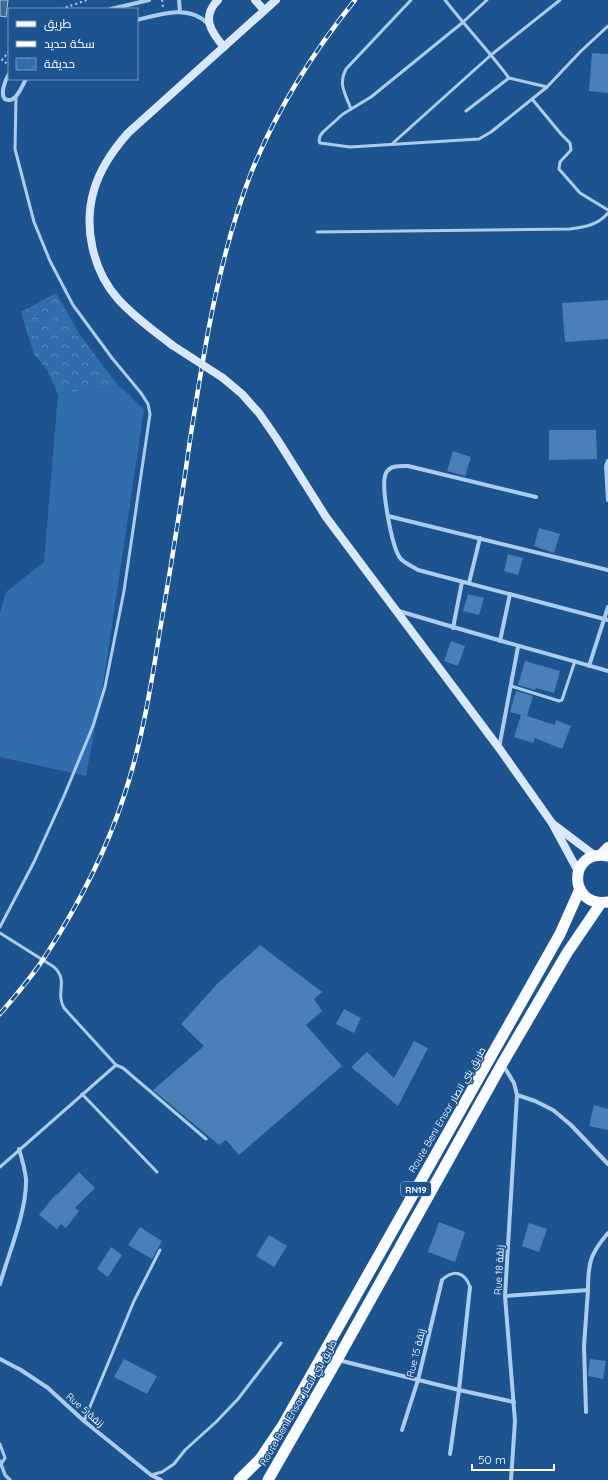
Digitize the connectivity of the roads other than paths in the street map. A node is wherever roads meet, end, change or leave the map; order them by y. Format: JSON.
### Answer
{"nodes":[{"id":1,"x":149,"y":0,"type":"edge"},
{"id":2,"x":179,"y":0,"type":"edge"},
{"id":3,"x":214,"y":0,"type":"edge"},
{"id":4,"x":218,"y":0,"type":"edge"},
{"id":5,"x":255,"y":0,"type":"edge"},
{"id":6,"x":276,"y":0,"type":"edge"},
{"id":7,"x":411,"y":0,"type":"edge"},
{"id":8,"x":445,"y":0,"type":"edge"},
{"id":9,"x":487,"y":0,"type":"edge"},
{"id":10,"x":560,"y":0,"type":"edge"},
{"id":11,"x":115,"y":8,"type":"edge"},
{"id":12,"x":211,"y":9,"type":"junction"},
{"id":13,"x":264,"y":10,"type":"junction"},
{"id":14,"x":180,"y":12,"type":"junction"},
{"id":15,"x":138,"y":20,"type":"edge"},
{"id":16,"x":462,"y":23,"type":"junction"},
{"id":17,"x":210,"y":26,"type":"junction"},
{"id":18,"x":608,"y":26,"type":"edge"},
{"id":19,"x":224,"y":47,"type":"junction"},
{"id":20,"x":491,"y":55,"type":"junction"},
{"id":21,"x":8,"y":76,"type":"edge"},
{"id":22,"x":509,"y":78,"type":"junction"},
{"id":23,"x":25,"y":80,"type":"edge"},
{"id":24,"x":547,"y":87,"type":"junction"},
{"id":25,"x":16,"y":97,"type":"junction"},
{"id":26,"x":532,"y":99,"type":"junction"},
{"id":27,"x":351,"y":109,"type":"junction"},
{"id":28,"x":466,"y":111,"type":"dead end"},
{"id":29,"x":392,"y":144,"type":"junction"},
{"id":30,"x":608,"y":210,"type":"edge"},
{"id":31,"x":608,"y":213,"type":"edge"},
{"id":32,"x":317,"y":232,"type":"dead end"},
{"id":33,"x":608,"y":461,"type":"edge"},
{"id":34,"x":536,"y":497,"type":"dead end"},
{"id":35,"x":608,"y":500,"type":"edge"},
{"id":36,"x":388,"y":516,"type":"junction"},
{"id":37,"x":480,"y":538,"type":"junction"},
{"id":38,"x":608,"y":570,"type":"edge"},
{"id":39,"x":462,"y":582,"type":"junction"},
{"id":40,"x":469,"y":583,"type":"junction"},
{"id":41,"x":510,"y":594,"type":"junction"},
{"id":42,"x":608,"y":607,"type":"edge"},
{"id":43,"x":397,"y":611,"type":"junction"},
{"id":44,"x":606,"y":619,"type":"edge"},
{"id":45,"x":453,"y":628,"type":"junction"},
{"id":46,"x":500,"y":642,"type":"junction"},
{"id":47,"x":518,"y":646,"type":"junction"},
{"id":48,"x":576,"y":661,"type":"junction"},
{"id":49,"x":590,"y":666,"type":"junction"},
{"id":50,"x":608,"y":671,"type":"edge"},
{"id":51,"x":511,"y":686,"type":"junction"},
{"id":52,"x":499,"y":748,"type":"junction"},
{"id":53,"x":552,"y":824,"type":"junction"},
{"id":54,"x":603,"y":853,"type":"edge"},
{"id":55,"x":578,"y":871,"type":"junction"},
{"id":56,"x":580,"y":889,"type":"junction"},
{"id":57,"x":605,"y":902,"type":"edge"},
{"id":58,"x":0,"y":927,"type":"edge"},
{"id":59,"x":0,"y":933,"type":"edge"},
{"id":60,"x":502,"y":1064,"type":"junction"},
{"id":61,"x":116,"y":1066,"type":"junction"},
{"id":62,"x":82,"y":1094,"type":"junction"},
{"id":63,"x":517,"y":1095,"type":"junction"},
{"id":64,"x":206,"y":1139,"type":"dead end"},
{"id":65,"x":19,"y":1149,"type":"junction"},
{"id":66,"x":608,"y":1164,"type":"edge"},
{"id":67,"x":0,"y":1167,"type":"edge"},
{"id":68,"x":157,"y":1172,"type":"dead end"},
{"id":69,"x":608,"y":1233,"type":"edge"},
{"id":70,"x":160,"y":1250,"type":"dead end"},
{"id":71,"x":442,"y":1280,"type":"joint"},
{"id":72,"x":0,"y":1284,"type":"edge"},
{"id":73,"x":470,"y":1287,"type":"joint"},
{"id":74,"x":588,"y":1290,"type":"junction"},
{"id":75,"x":505,"y":1296,"type":"junction"},
{"id":76,"x":281,"y":1343,"type":"dead end"},
{"id":77,"x":0,"y":1359,"type":"edge"},
{"id":78,"x":337,"y":1360,"type":"junction"},
{"id":79,"x":418,"y":1380,"type":"junction"},
{"id":80,"x":459,"y":1390,"type":"junction"},
{"id":81,"x":514,"y":1402,"type":"junction"},
{"id":82,"x":586,"y":1412,"type":"dead end"},
{"id":83,"x":84,"y":1421,"type":"junction"},
{"id":84,"x":402,"y":1430,"type":"dead end"},
{"id":85,"x":0,"y":1444,"type":"edge"},
{"id":86,"x":450,"y":1454,"type":"dead end"},
{"id":87,"x":0,"y":1466,"type":"edge"},
{"id":88,"x":151,"y":1475,"type":"junction"},
{"id":89,"x":159,"y":1480,"type":"edge"},
{"id":90,"x":238,"y":1480,"type":"edge"},
{"id":91,"x":268,"y":1480,"type":"edge"},
{"id":92,"x":511,"y":1480,"type":"edge"}],
"edges":[{"from":1,"to":11,"type":"street"},
{"from":2,"to":14,"type":"street"},
{"from":3,"to":12,"type":"main road"},
{"from":4,"to":12,"type":"main road"},
{"from":5,"to":13,"type":"main road"},
{"from":6,"to":13,"type":"main road"},
{"from":7,"to":27,"type":"lane"},
{"from":8,"to":16,"type":"lane"},
{"from":9,"to":16,"type":"lane"},
{"from":10,"to":20,"type":"lane"},
{"from":12,"to":17,"type":"main road"},
{"from":13,"to":19,"type":"main road"},
{"from":14,"to":15,"type":"street"},
{"from":14,"to":17,"type":"street"},
{"from":16,"to":20,"type":"lane"},
{"from":16,"to":27,"type":"lane"},
{"from":17,"to":19,"type":"main road"},
{"from":18,"to":24,"type":"lane"},
{"from":19,"to":43,"type":"main road","bridge":true},
{"from":20,"to":22,"type":"lane"},
{"from":20,"to":29,"type":"lane"},
{"from":21,"to":25,"type":"street"},
{"from":22,"to":24,"type":"lane"},
{"from":22,"to":28,"type":"lane"},
{"from":23,"to":25,"type":"street"},
{"from":24,"to":26,"type":"lane"},
{"from":25,"to":58,"type":"lane"},
{"from":26,"to":29,"type":"lane"},
{"from":26,"to":30,"type":"lane"},
{"from":27,"to":29,"type":"lane"},
{"from":31,"to":32,"type":"lane"},
{"from":33,"to":35,"type":"street"},
{"from":34,"to":36,"type":"street"},
{"from":36,"to":37,"type":"street"},
{"from":36,"to":39,"type":"street"},
{"from":37,"to":38,"type":"street"},
{"from":37,"to":40,"type":"street"},
{"from":39,"to":40,"type":"street"},
{"from":39,"to":45,"type":"street"},
{"from":40,"to":41,"type":"street"},
{"from":41,"to":44,"type":"street"},
{"from":41,"to":46,"type":"street"},
{"from":42,"to":44,"type":"street"},
{"from":43,"to":45,"type":"street"},
{"from":43,"to":52,"type":"main road"},
{"from":44,"to":49,"type":"street"},
{"from":45,"to":46,"type":"street"},
{"from":46,"to":47,"type":"street"},
{"from":47,"to":48,"type":"street"},
{"from":47,"to":51,"type":"street"},
{"from":48,"to":49,"type":"street"},
{"from":48,"to":51,"type":"lane"},
{"from":49,"to":50,"type":"street"},
{"from":51,"to":52,"type":"street"},
{"from":52,"to":53,"type":"main road"},
{"from":53,"to":54,"type":"main road"},
{"from":53,"to":55,"type":"main road"},
{"from":54,"to":55,"type":"highway"},
{"from":55,"to":56,"type":"highway","number":"RN19"},
{"from":56,"to":57,"type":"highway","number":"RN19"},
{"from":56,"to":90,"type":"highway","name":"Route Beni Ensar طريق بني انصار","number":"RN19"},
{"from":57,"to":60,"type":"highway","name":"Route Beni Ensar طريق بني انصار","number":"RN19"},
{"from":59,"to":61,"type":"lane"},
{"from":60,"to":63,"type":"street","name":"Rue 18 زنقة"},
{"from":60,"to":78,"type":"highway","name":"Route Beni Ensar طريق بني انصار","number":"RN19"},
{"from":61,"to":62,"type":"lane"},
{"from":61,"to":64,"type":"lane"},
{"from":62,"to":65,"type":"lane"},
{"from":62,"to":68,"type":"lane"},
{"from":63,"to":66,"type":"street"},
{"from":63,"to":75,"type":"street","name":"Rue 18 زنقة"},
{"from":65,"to":67,"type":"lane"},
{"from":65,"to":72,"type":"street"},
{"from":69,"to":74,"type":"street"},
{"from":70,"to":83,"type":"lane"},
{"from":71,"to":73,"type":"lane"},
{"from":71,"to":79,"type":"street","name":"Rue 15 زنقة"},
{"from":73,"to":80,"type":"street"},
{"from":74,"to":75,"type":"street"},
{"from":74,"to":82,"type":"street"},
{"from":75,"to":81,"type":"street","name":"Rue 18 زنقة"},
{"from":76,"to":88,"type":"lane"},
{"from":77,"to":83,"type":"street","name":"Rue 5 زنقة"},
{"from":78,"to":79,"type":"street"},
{"from":78,"to":91,"type":"highway","name":"Route Beni Ensar طريق بني انصار","number":"RN19"},
{"from":79,"to":80,"type":"street"},
{"from":79,"to":84,"type":"street","name":"Rue 15 زنقة"},
{"from":80,"to":81,"type":"street"},
{"from":80,"to":86,"type":"street"},
{"from":81,"to":92,"type":"street","name":"Rue 18 زنقة"},
{"from":83,"to":88,"type":"street","name":"Rue 5 زنقة"},
{"from":85,"to":87,"type":"lane"},
{"from":88,"to":89,"type":"street","name":"Rue 5 زنقة"}]}
